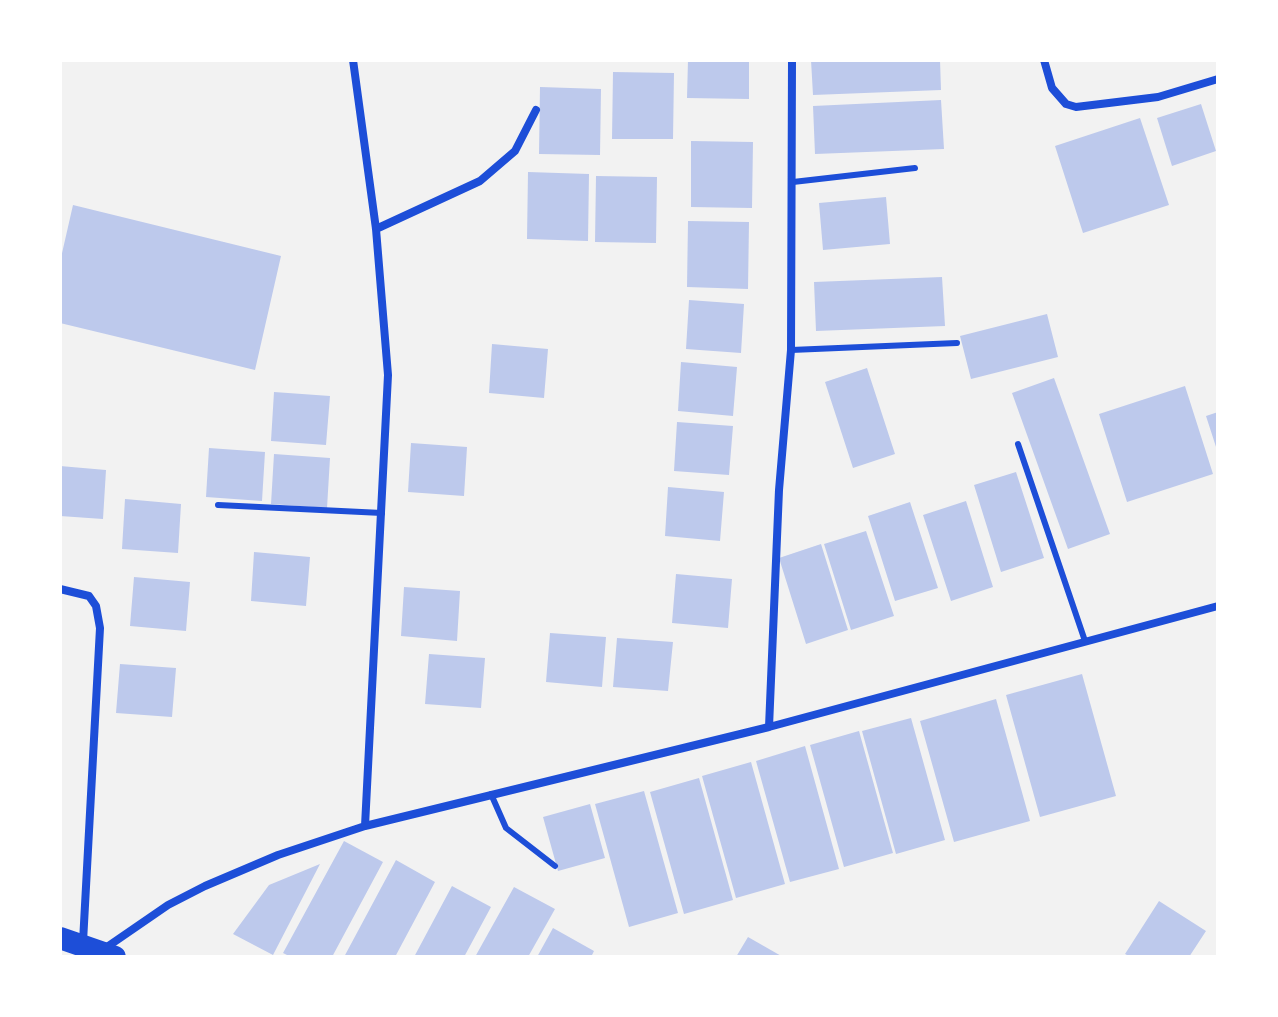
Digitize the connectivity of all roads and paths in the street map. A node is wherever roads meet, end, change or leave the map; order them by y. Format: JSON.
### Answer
{"nodes":[{"id":1,"x":353,"y":60,"type":"edge"},
{"id":2,"x":792,"y":60,"type":"edge"},
{"id":3,"x":1044,"y":60,"type":"edge"},
{"id":4,"x":1218,"y":79,"type":"edge"},
{"id":5,"x":536,"y":110,"type":"dead end"},
{"id":6,"x":915,"y":168,"type":"dead end"},
{"id":7,"x":793,"y":182,"type":"junction"},
{"id":8,"x":376,"y":229,"type":"junction"},
{"id":9,"x":957,"y":343,"type":"dead end"},
{"id":10,"x":791,"y":350,"type":"junction"},
{"id":11,"x":1018,"y":444,"type":"dead end"},
{"id":12,"x":218,"y":505,"type":"dead end"},
{"id":13,"x":382,"y":513,"type":"junction"},
{"id":14,"x":60,"y":589,"type":"edge"},
{"id":15,"x":1218,"y":606,"type":"edge"},
{"id":16,"x":1085,"y":641,"type":"junction"},
{"id":17,"x":769,"y":727,"type":"junction"},
{"id":18,"x":491,"y":794,"type":"junction"},
{"id":19,"x":365,"y":826,"type":"junction"},
{"id":20,"x":555,"y":866,"type":"dead end"},
{"id":21,"x":60,"y":938,"type":"edge"},
{"id":22,"x":99,"y":951,"type":"edge"}],
"edges":[{"from":1,"to":8,"type":"street"},
{"from":2,"to":7,"type":"street"},
{"from":3,"to":4,"type":"street"},
{"from":5,"to":8,"type":"street"},
{"from":6,"to":7,"type":"lane"},
{"from":7,"to":10,"type":"street"},
{"from":8,"to":13,"type":"street"},
{"from":9,"to":10,"type":"lane"},
{"from":10,"to":17,"type":"street"},
{"from":11,"to":16,"type":"lane"},
{"from":12,"to":13,"type":"lane"},
{"from":13,"to":19,"type":"street"},
{"from":14,"to":22,"type":"street"},
{"from":15,"to":16,"type":"street"},
{"from":16,"to":17,"type":"street"},
{"from":17,"to":18,"type":"street"},
{"from":18,"to":19,"type":"street"},
{"from":18,"to":20,"type":"lane"},
{"from":19,"to":22,"type":"street"},
{"from":21,"to":22,"type":"highway"}]}
